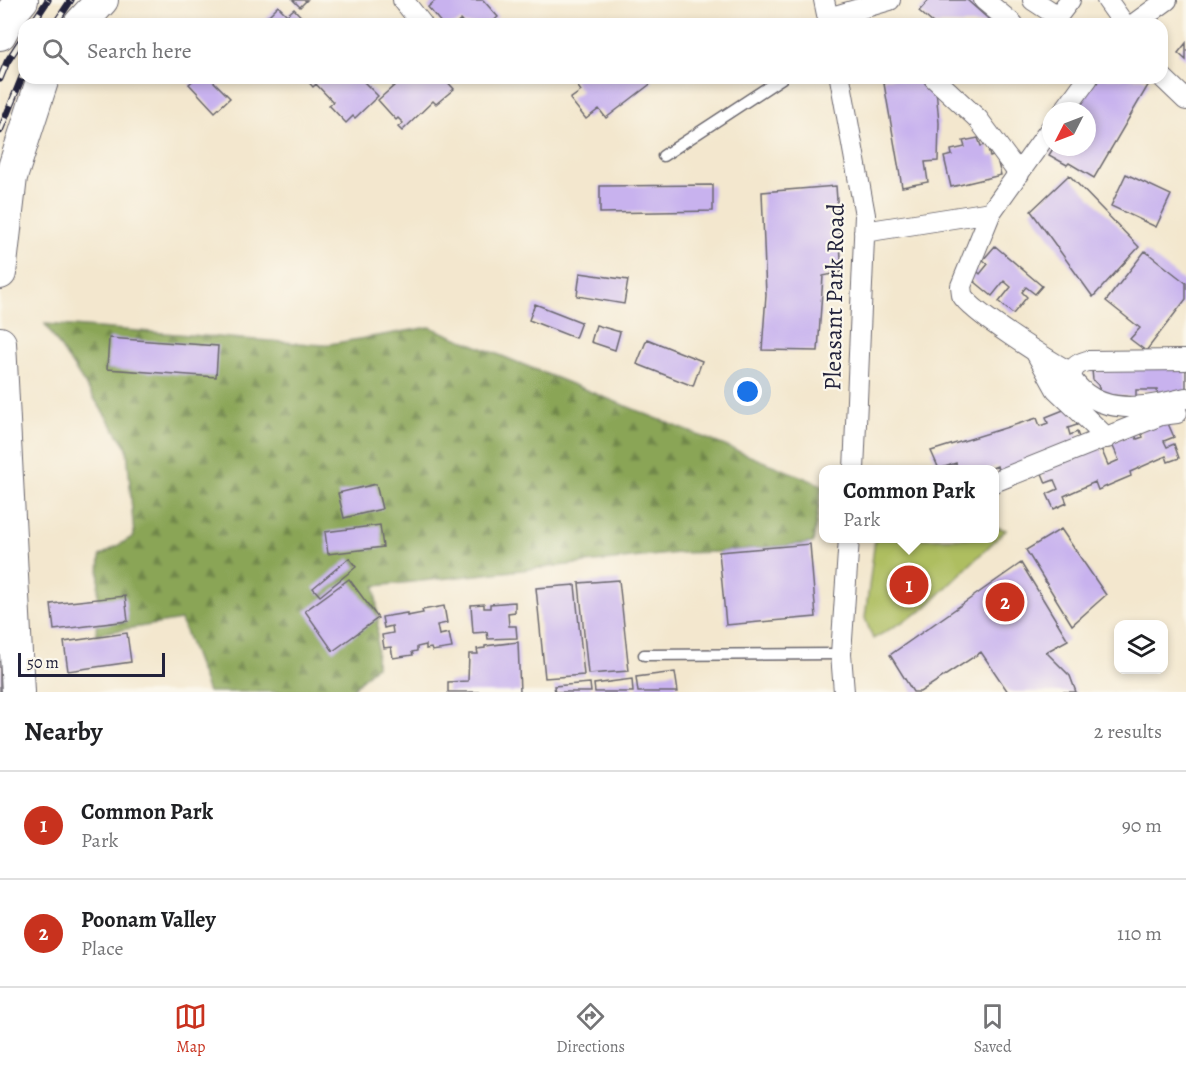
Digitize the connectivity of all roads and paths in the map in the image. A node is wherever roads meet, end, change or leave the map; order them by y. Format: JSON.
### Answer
{"nodes":[{"id":1,"x":22,"y":0,"type":"edge"},
{"id":2,"x":102,"y":0,"type":"edge"},
{"id":3,"x":403,"y":0,"type":"edge"},
{"id":4,"x":984,"y":0,"type":"edge"},
{"id":5,"x":1033,"y":0,"type":"edge"},
{"id":6,"x":1070,"y":0,"type":"edge"},
{"id":7,"x":1107,"y":0,"type":"edge"},
{"id":8,"x":1167,"y":0,"type":"edge"},
{"id":9,"x":885,"y":1,"type":"edge"},
{"id":10,"x":827,"y":14,"type":"edge"},
{"id":11,"x":86,"y":18,"type":"edge"},
{"id":12,"x":417,"y":18,"type":"edge"},
{"id":13,"x":1006,"y":18,"type":"edge"},
{"id":14,"x":1120,"y":18,"type":"edge"},
{"id":15,"x":1142,"y":18,"type":"edge"},
{"id":16,"x":0,"y":34,"type":"edge"},
{"id":17,"x":1168,"y":83,"type":"edge"},
{"id":18,"x":41,"y":84,"type":"edge"},
{"id":19,"x":773,"y":84,"type":"edge"},
{"id":20,"x":841,"y":84,"type":"edge"},
{"id":21,"x":940,"y":84,"type":"edge"},
{"id":22,"x":1081,"y":84,"type":"edge"},
{"id":23,"x":1186,"y":100,"type":"edge"},
{"id":24,"x":1070,"y":102,"type":"edge"},
{"id":25,"x":1042,"y":141,"type":"edge"},
{"id":26,"x":663,"y":156,"type":"dead end"},
{"id":27,"x":1019,"y":174,"type":"junction"},
{"id":28,"x":991,"y":212,"type":"junction"},
{"id":29,"x":864,"y":232,"type":"junction"},
{"id":30,"x":0,"y":273,"type":"edge"},
{"id":31,"x":0,"y":343,"type":"edge"},
{"id":32,"x":1035,"y":351,"type":"junction"},
{"id":33,"x":1186,"y":360,"type":"edge"},
{"id":34,"x":1072,"y":373,"type":"junction"},
{"id":35,"x":1186,"y":398,"type":"edge"},
{"id":36,"x":1186,"y":411,"type":"edge"},
{"id":37,"x":1107,"y":438,"type":"junction"},
{"id":38,"x":854,"y":465,"type":"edge"},
{"id":39,"x":999,"y":480,"type":"edge"},
{"id":40,"x":849,"y":543,"type":"edge"},
{"id":41,"x":842,"y":654,"type":"junction"},
{"id":42,"x":644,"y":655,"type":"dead end"},
{"id":43,"x":12,"y":682,"type":"edge"},
{"id":44,"x":844,"y":692,"type":"edge"}],
"edges":[{"from":1,"to":16,"type":"main road"},
{"from":2,"to":11,"type":"main road"},
{"from":3,"to":12,"type":"street"},
{"from":4,"to":13,"type":"street"},
{"from":5,"to":6,"type":"street"},
{"from":7,"to":14,"type":"street"},
{"from":8,"to":15,"type":"street"},
{"from":9,"to":10,"type":"street"},
{"from":17,"to":23,"type":"street"},
{"from":18,"to":30,"type":"main road"},
{"from":19,"to":26,"type":"lane"},
{"from":20,"to":29,"type":"street","name":"Pleasant Park Road"},
{"from":21,"to":27,"type":"street"},
{"from":22,"to":24,"type":"street"},
{"from":25,"to":27,"type":"street"},
{"from":27,"to":28,"type":"street"},
{"from":28,"to":29,"type":"street"},
{"from":28,"to":32,"type":"street"},
{"from":29,"to":38,"type":"street","name":"Pleasant Park Road"},
{"from":31,"to":43,"type":"main road"},
{"from":32,"to":34,"type":"street"},
{"from":32,"to":37,"type":"street"},
{"from":33,"to":34,"type":"street"},
{"from":34,"to":35,"type":"street"},
{"from":36,"to":37,"type":"street"},
{"from":37,"to":39,"type":"street"},
{"from":40,"to":41,"type":"street"},
{"from":41,"to":42,"type":"lane"},
{"from":41,"to":44,"type":"street"}]}
